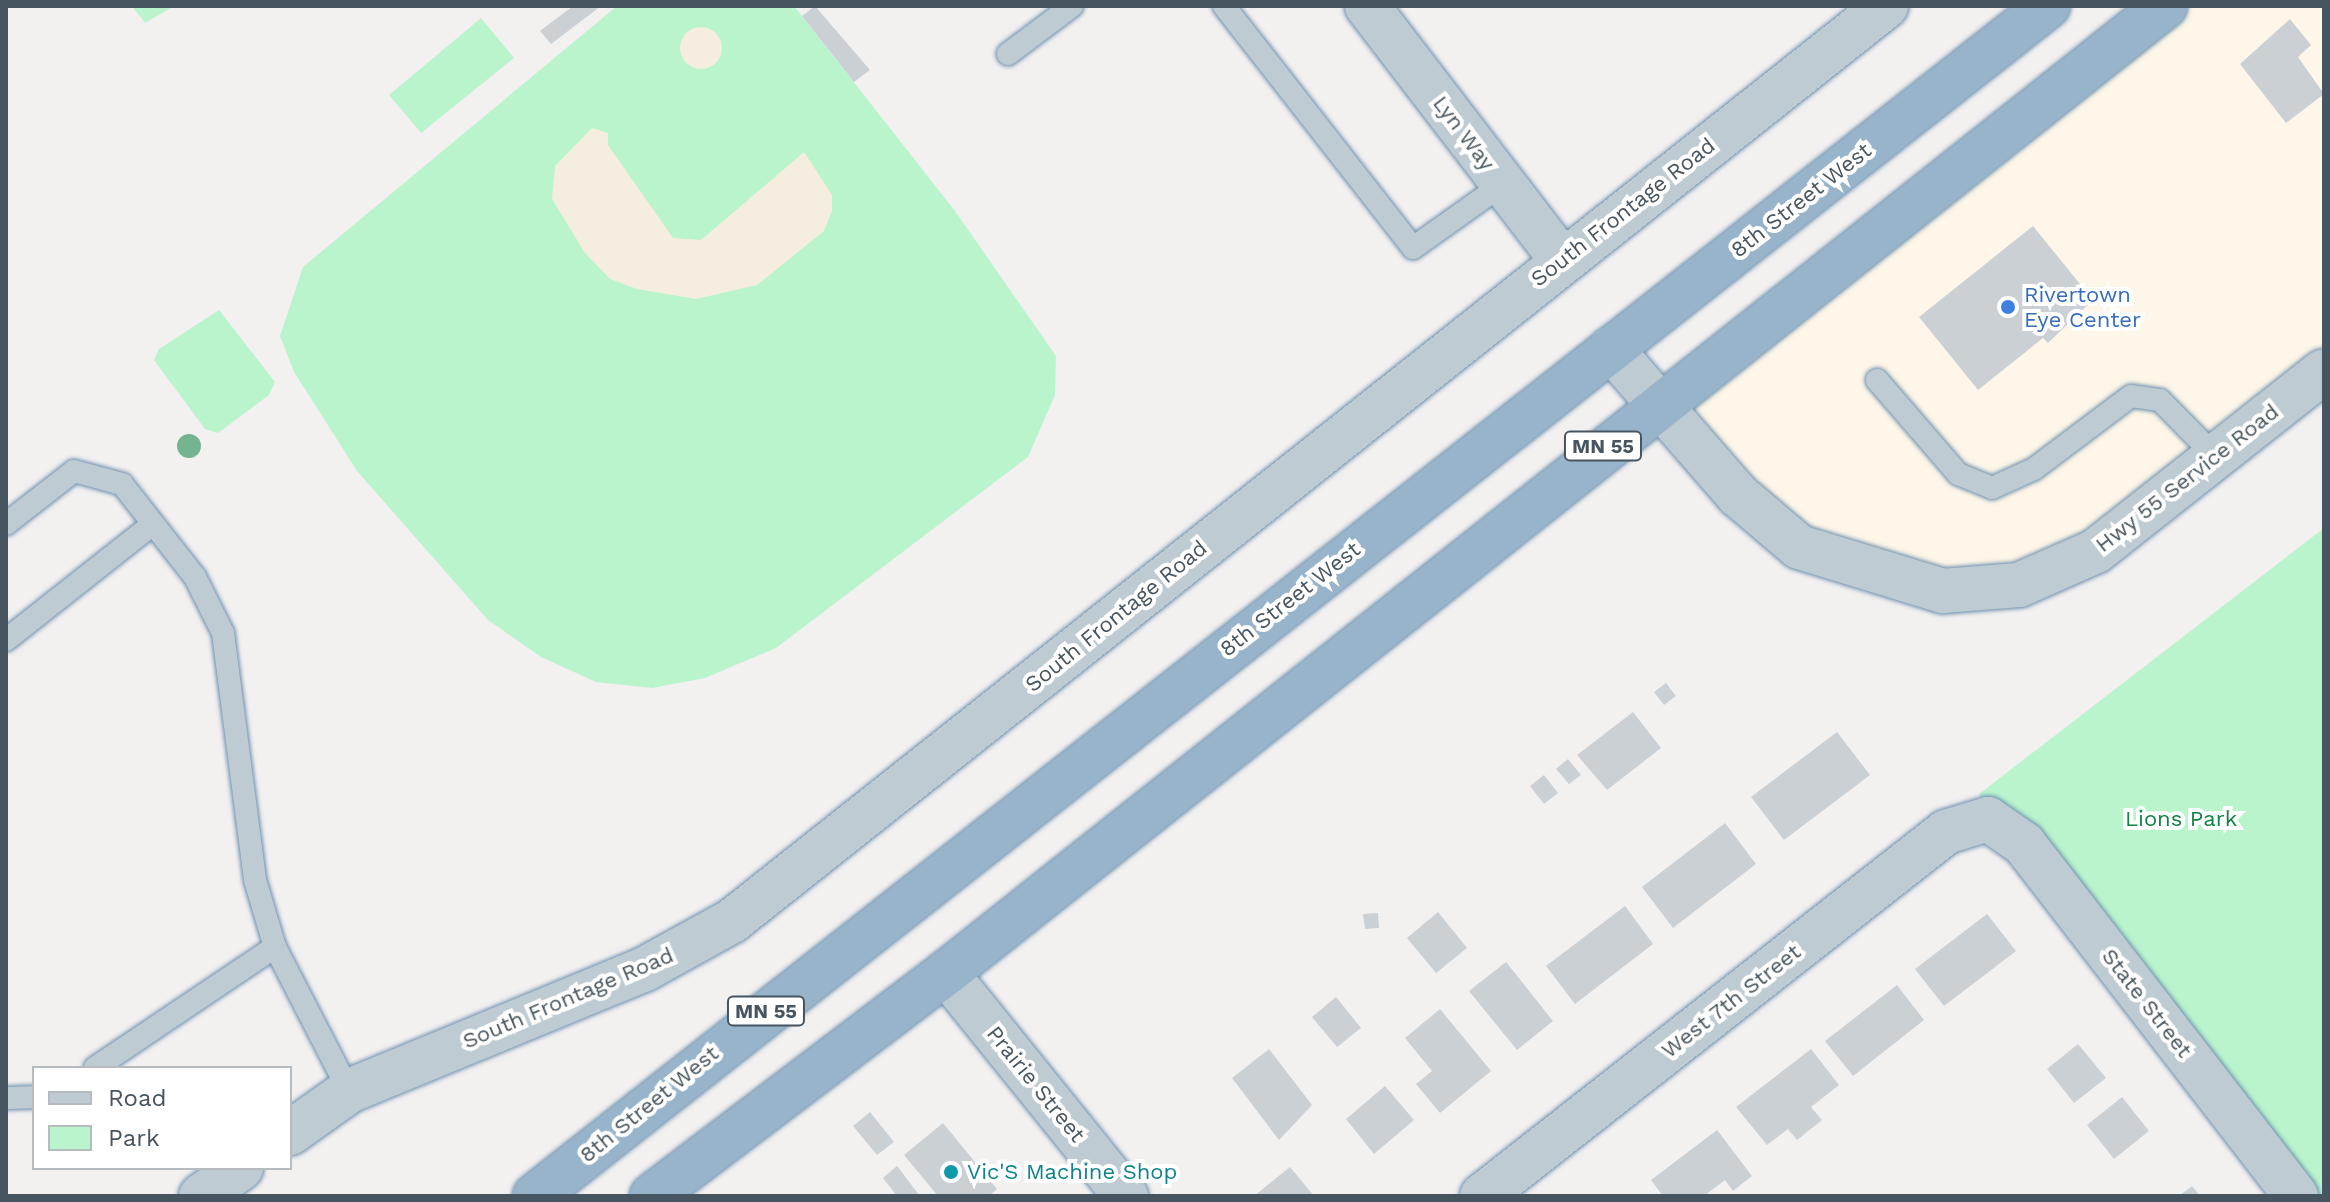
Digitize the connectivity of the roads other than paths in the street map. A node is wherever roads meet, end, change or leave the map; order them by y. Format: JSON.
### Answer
{"nodes":[{"id":1,"x":1072,"y":6,"type":"edge"},
{"id":2,"x":1224,"y":6,"type":"edge"},
{"id":3,"x":1367,"y":6,"type":"edge"},
{"id":4,"x":1886,"y":6,"type":"edge"},
{"id":5,"x":2048,"y":6,"type":"edge"},
{"id":6,"x":2165,"y":6,"type":"edge"},
{"id":7,"x":1008,"y":54,"type":"dead end"},
{"id":8,"x":1503,"y":184,"type":"junction"},
{"id":9,"x":1562,"y":260,"type":"junction"},
{"id":10,"x":1611,"y":349,"type":"junction"},
{"id":11,"x":2324,"y":371,"type":"edge"},
{"id":12,"x":1877,"y":380,"type":"dead end"},
{"id":13,"x":1653,"y":405,"type":"junction"},
{"id":14,"x":2216,"y":457,"type":"junction"},
{"id":15,"x":6,"y":524,"type":"edge"},
{"id":16,"x":153,"y":524,"type":"junction"},
{"id":17,"x":6,"y":640,"type":"edge"},
{"id":18,"x":1988,"y":819,"type":"joint"},
{"id":19,"x":275,"y":947,"type":"junction"},
{"id":20,"x":946,"y":973,"type":"junction"},
{"id":21,"x":98,"y":1066,"type":"edge"},
{"id":22,"x":349,"y":1091,"type":"junction"},
{"id":23,"x":32,"y":1097,"type":"edge"},
{"id":24,"x":6,"y":1098,"type":"edge"},
{"id":25,"x":292,"y":1132,"type":"edge"},
{"id":26,"x":238,"y":1170,"type":"edge"},
{"id":27,"x":201,"y":1196,"type":"edge"},
{"id":28,"x":535,"y":1196,"type":"edge"},
{"id":29,"x":652,"y":1196,"type":"edge"},
{"id":30,"x":1126,"y":1196,"type":"edge"},
{"id":31,"x":1482,"y":1196,"type":"edge"},
{"id":32,"x":2296,"y":1196,"type":"edge"}],
"edges":[{"from":1,"to":7,"type":"lane"},
{"from":2,"to":8,"type":"lane"},
{"from":3,"to":8,"type":"street","name":"Lyn Way"},
{"from":4,"to":9,"type":"street","name":"South Frontage Road"},
{"from":5,"to":10,"type":"highway","name":"8th Street West","number":"MN 55"},
{"from":6,"to":13,"type":"highway","number":"MN 55"},
{"from":8,"to":9,"type":"street","name":"Lyn Way"},
{"from":9,"to":22,"type":"street","name":"South Frontage Road"},
{"from":10,"to":13,"type":"street","name":"Hwy 55 Service Road"},
{"from":10,"to":28,"type":"highway","name":"8th Street West","number":"MN 55"},
{"from":11,"to":14,"type":"street","name":"Hwy 55 Service Road"},
{"from":12,"to":14,"type":"lane"},
{"from":13,"to":14,"type":"street","name":"Hwy 55 Service Road"},
{"from":13,"to":20,"type":"highway","number":"MN 55"},
{"from":15,"to":16,"type":"lane"},
{"from":16,"to":17,"type":"lane"},
{"from":16,"to":19,"type":"lane"},
{"from":18,"to":31,"type":"street","name":"West 7th Street"},
{"from":18,"to":32,"type":"street","name":"State Street"},
{"from":19,"to":21,"type":"lane"},
{"from":19,"to":22,"type":"lane"},
{"from":20,"to":29,"type":"highway","number":"MN 55"},
{"from":20,"to":30,"type":"street","name":"Prairie Street"},
{"from":22,"to":25,"type":"street","name":"South Frontage Road"},
{"from":23,"to":24,"type":"lane"},
{"from":26,"to":27,"type":"street"}]}
